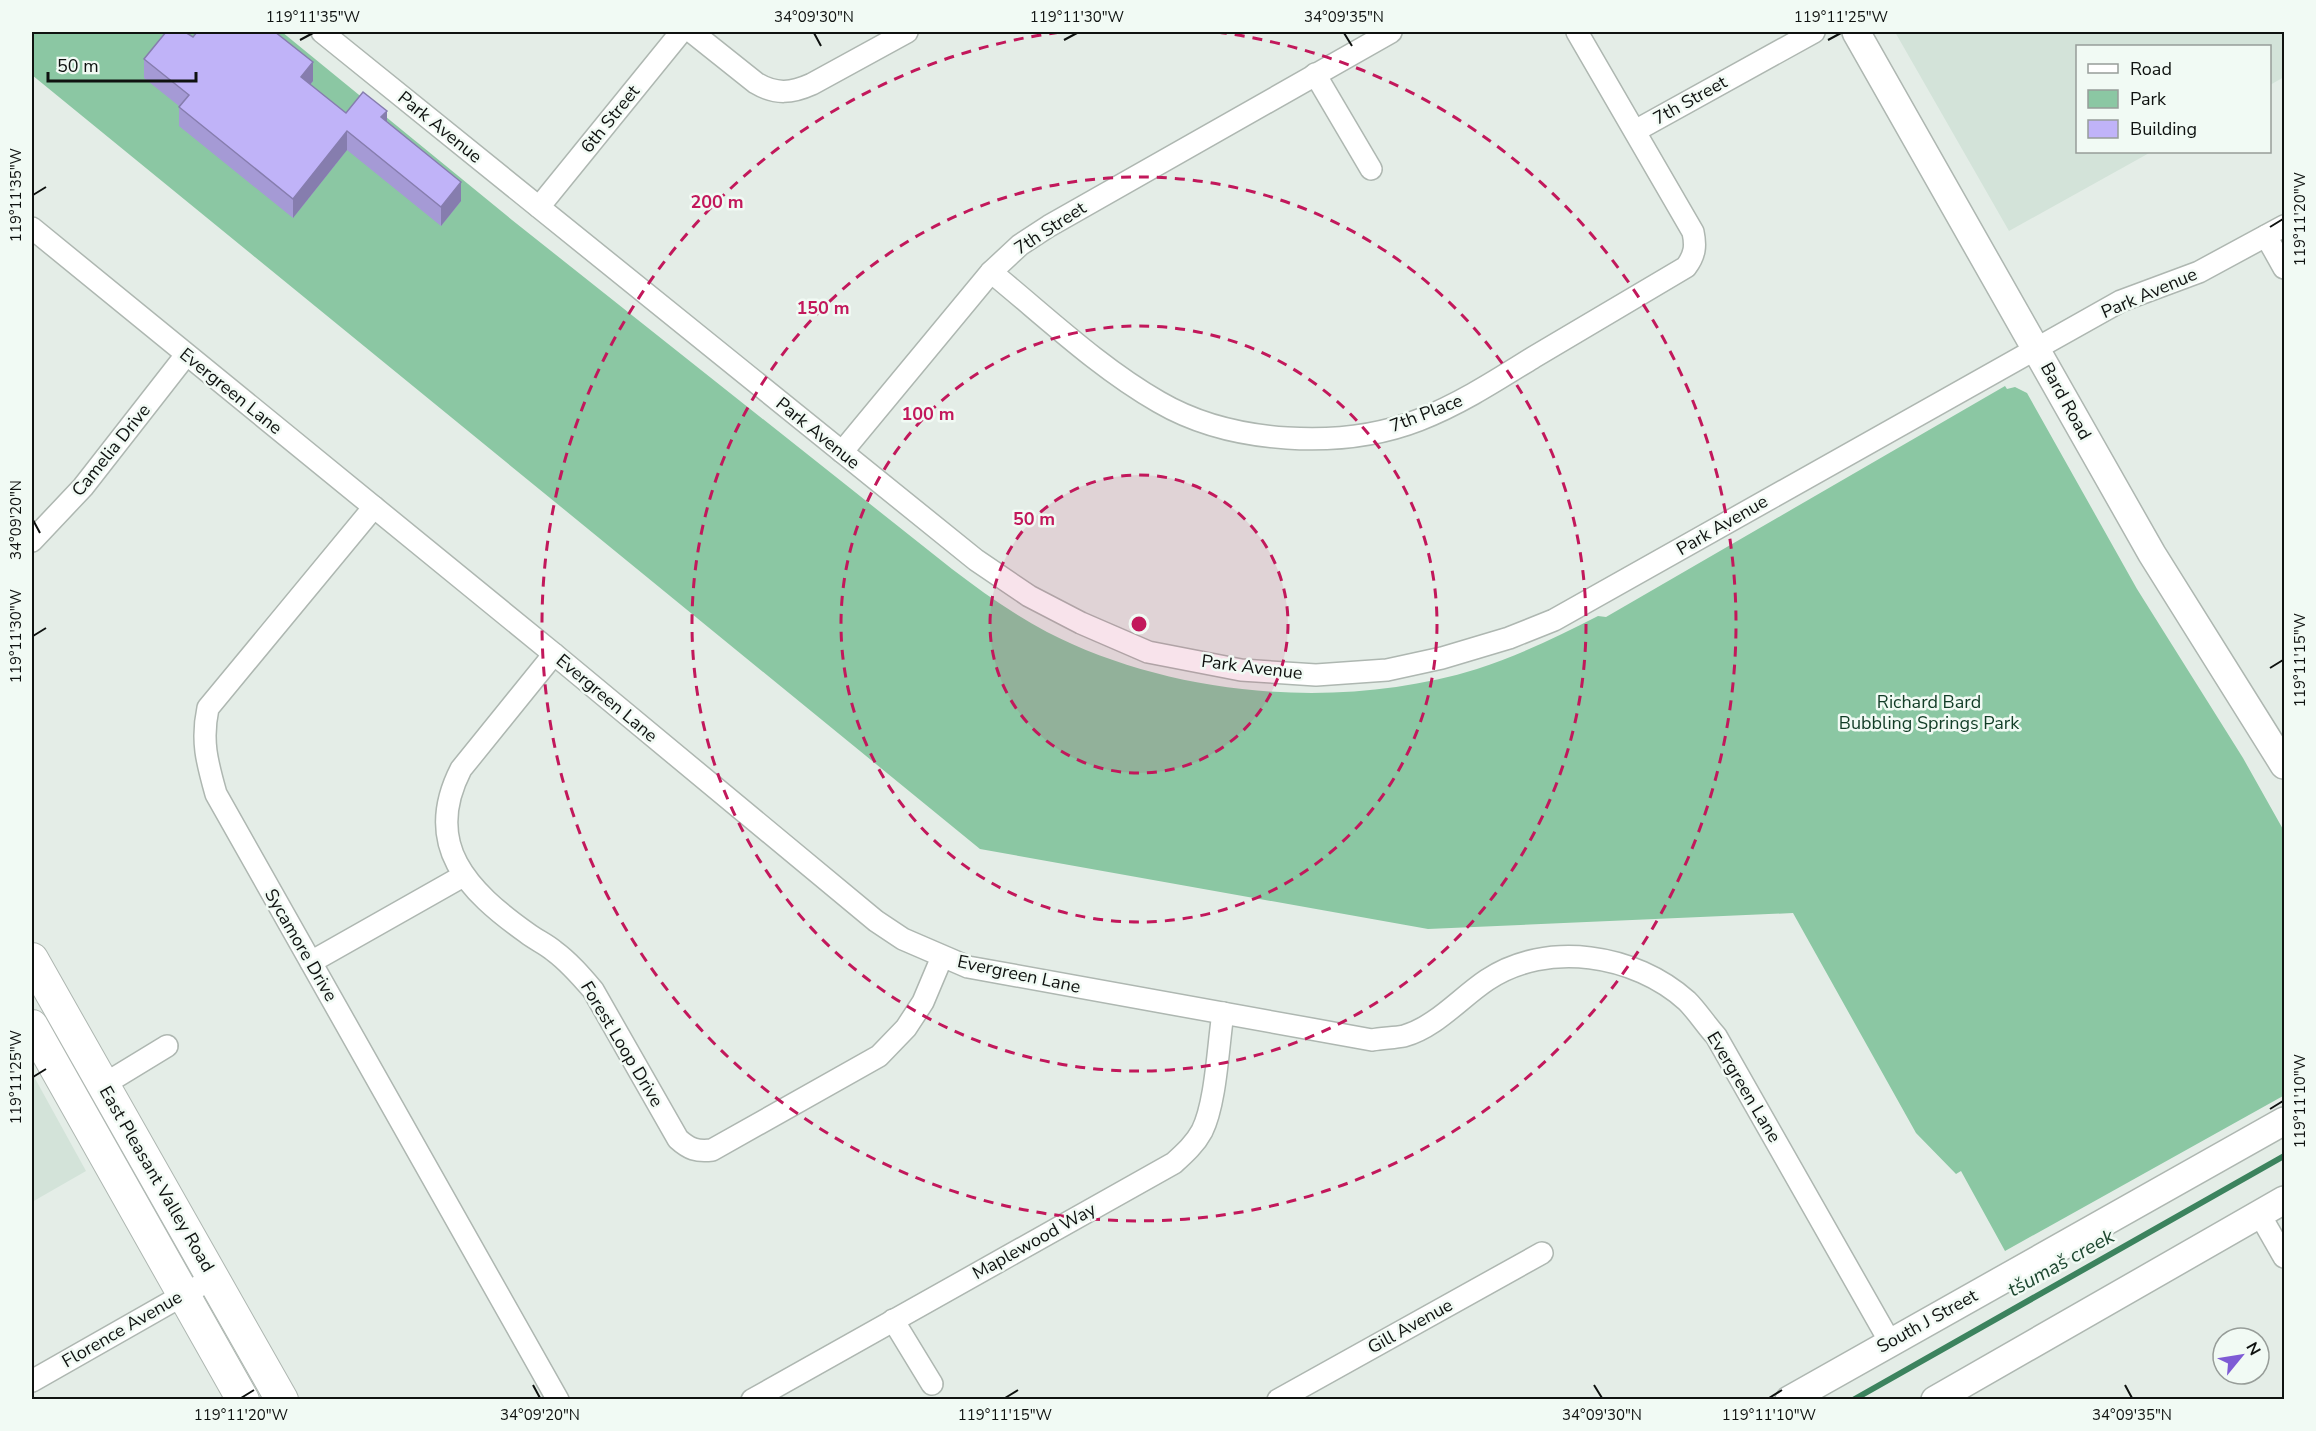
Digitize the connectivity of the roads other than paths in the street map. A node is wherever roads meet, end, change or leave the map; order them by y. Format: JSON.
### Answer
{"nodes":[{"id":1,"x":322,"y":32,"type":"edge"},
{"id":2,"x":681,"y":32,"type":"edge"},
{"id":3,"x":692,"y":32,"type":"edge"},
{"id":4,"x":907,"y":32,"type":"edge"},
{"id":5,"x":1391,"y":32,"type":"edge"},
{"id":6,"x":1577,"y":32,"type":"edge"},
{"id":7,"x":1814,"y":32,"type":"edge"},
{"id":8,"x":1856,"y":32,"type":"edge"},
{"id":9,"x":1316,"y":74,"type":"junction"},
{"id":10,"x":1635,"y":131,"type":"junction"},
{"id":11,"x":1371,"y":169,"type":"dead end"},
{"id":12,"x":539,"y":207,"type":"junction"},
{"id":13,"x":2284,"y":226,"type":"edge"},
{"id":14,"x":32,"y":228,"type":"edge"},
{"id":15,"x":2266,"y":236,"type":"junction"},
{"id":16,"x":2284,"y":268,"type":"edge"},
{"id":17,"x":991,"y":272,"type":"junction"},
{"id":18,"x":2036,"y":347,"type":"junction"},
{"id":19,"x":186,"y":355,"type":"junction"},
{"id":20,"x":842,"y":452,"type":"junction"},
{"id":21,"x":374,"y":507,"type":"junction"},
{"id":22,"x":32,"y":541,"type":"edge"},
{"id":23,"x":554,"y":654,"type":"junction"},
{"id":24,"x":2284,"y":765,"type":"edge"},
{"id":25,"x":463,"y":876,"type":"junction"},
{"id":26,"x":942,"y":957,"type":"junction"},
{"id":27,"x":32,"y":959,"type":"edge"},
{"id":28,"x":311,"y":962,"type":"junction"},
{"id":29,"x":1223,"y":1013,"type":"junction"},
{"id":30,"x":32,"y":1026,"type":"edge"},
{"id":31,"x":167,"y":1046,"type":"dead end"},
{"id":32,"x":103,"y":1085,"type":"junction"},
{"id":33,"x":2284,"y":1121,"type":"edge"},
{"id":34,"x":2284,"y":1200,"type":"edge"},
{"id":35,"x":2260,"y":1215,"type":"junction"},
{"id":36,"x":1542,"y":1253,"type":"dead end"},
{"id":37,"x":2284,"y":1257,"type":"edge"},
{"id":38,"x":213,"y":1278,"type":"junction"},
{"id":39,"x":183,"y":1295,"type":"junction"},
{"id":40,"x":893,"y":1320,"type":"junction"},
{"id":41,"x":1890,"y":1341,"type":"junction"},
{"id":42,"x":32,"y":1381,"type":"edge"},
{"id":43,"x":932,"y":1384,"type":"dead end"},
{"id":44,"x":243,"y":1400,"type":"edge"},
{"id":45,"x":282,"y":1400,"type":"edge"},
{"id":46,"x":558,"y":1400,"type":"edge"},
{"id":47,"x":752,"y":1400,"type":"edge"},
{"id":48,"x":1278,"y":1400,"type":"edge"},
{"id":49,"x":1789,"y":1400,"type":"edge"},
{"id":50,"x":1935,"y":1400,"type":"edge"}],
"edges":[{"from":1,"to":12,"type":"street","name":"Park Avenue"},
{"from":2,"to":12,"type":"street","name":"6th Street"},
{"from":3,"to":4,"type":"street"},
{"from":5,"to":9,"type":"street","name":"7th Street"},
{"from":6,"to":10,"type":"street","name":"7th Street"},
{"from":7,"to":10,"type":"street","name":"7th Street"},
{"from":8,"to":18,"type":"street","name":"Bard Road"},
{"from":9,"to":11,"type":"street"},
{"from":9,"to":17,"type":"street","name":"7th Street"},
{"from":10,"to":17,"type":"street","name":"7th Place"},
{"from":12,"to":20,"type":"street","name":"Park Avenue"},
{"from":13,"to":15,"type":"street","name":"Park Avenue"},
{"from":14,"to":19,"type":"street","name":"Evergreen Lane"},
{"from":15,"to":16,"type":"street"},
{"from":15,"to":18,"type":"street","name":"Park Avenue"},
{"from":17,"to":20,"type":"street","name":"7th Street"},
{"from":18,"to":20,"type":"street","name":"Park Avenue"},
{"from":18,"to":24,"type":"street","name":"Bard Road"},
{"from":19,"to":21,"type":"street","name":"Evergreen Lane"},
{"from":19,"to":22,"type":"street","name":"Camelia Drive"},
{"from":21,"to":23,"type":"street","name":"Evergreen Lane"},
{"from":21,"to":28,"type":"street","name":"Sycamore Drive"},
{"from":23,"to":25,"type":"street","name":"Forest Loop Drive"},
{"from":23,"to":26,"type":"street","name":"Evergreen Lane"},
{"from":25,"to":26,"type":"street","name":"Forest Loop Drive"},
{"from":25,"to":28,"type":"street"},
{"from":26,"to":29,"type":"street","name":"Evergreen Lane"},
{"from":27,"to":32,"type":"main road","name":"East Pleasant Valley Road"},
{"from":28,"to":46,"type":"street","name":"Sycamore Drive"},
{"from":29,"to":40,"type":"street","name":"Maplewood Way"},
{"from":29,"to":41,"type":"street","name":"Evergreen Lane"},
{"from":30,"to":39,"type":"main road","name":"East Pleasant Valley Road"},
{"from":31,"to":32,"type":"street"},
{"from":32,"to":38,"type":"main road","name":"East Pleasant Valley Road"},
{"from":33,"to":41,"type":"street","name":"South J Street"},
{"from":34,"to":35,"type":"street"},
{"from":35,"to":37,"type":"street"},
{"from":35,"to":50,"type":"street"},
{"from":36,"to":48,"type":"street","name":"Gill Avenue"},
{"from":38,"to":39,"type":"street","name":"Florence Avenue"},
{"from":38,"to":45,"type":"main road","name":"East Pleasant Valley Road"},
{"from":39,"to":42,"type":"street","name":"Florence Avenue"},
{"from":39,"to":44,"type":"main road","name":"East Pleasant Valley Road"},
{"from":40,"to":43,"type":"street"},
{"from":40,"to":47,"type":"street","name":"Maplewood Way"},
{"from":41,"to":49,"type":"street","name":"South J Street"}]}
